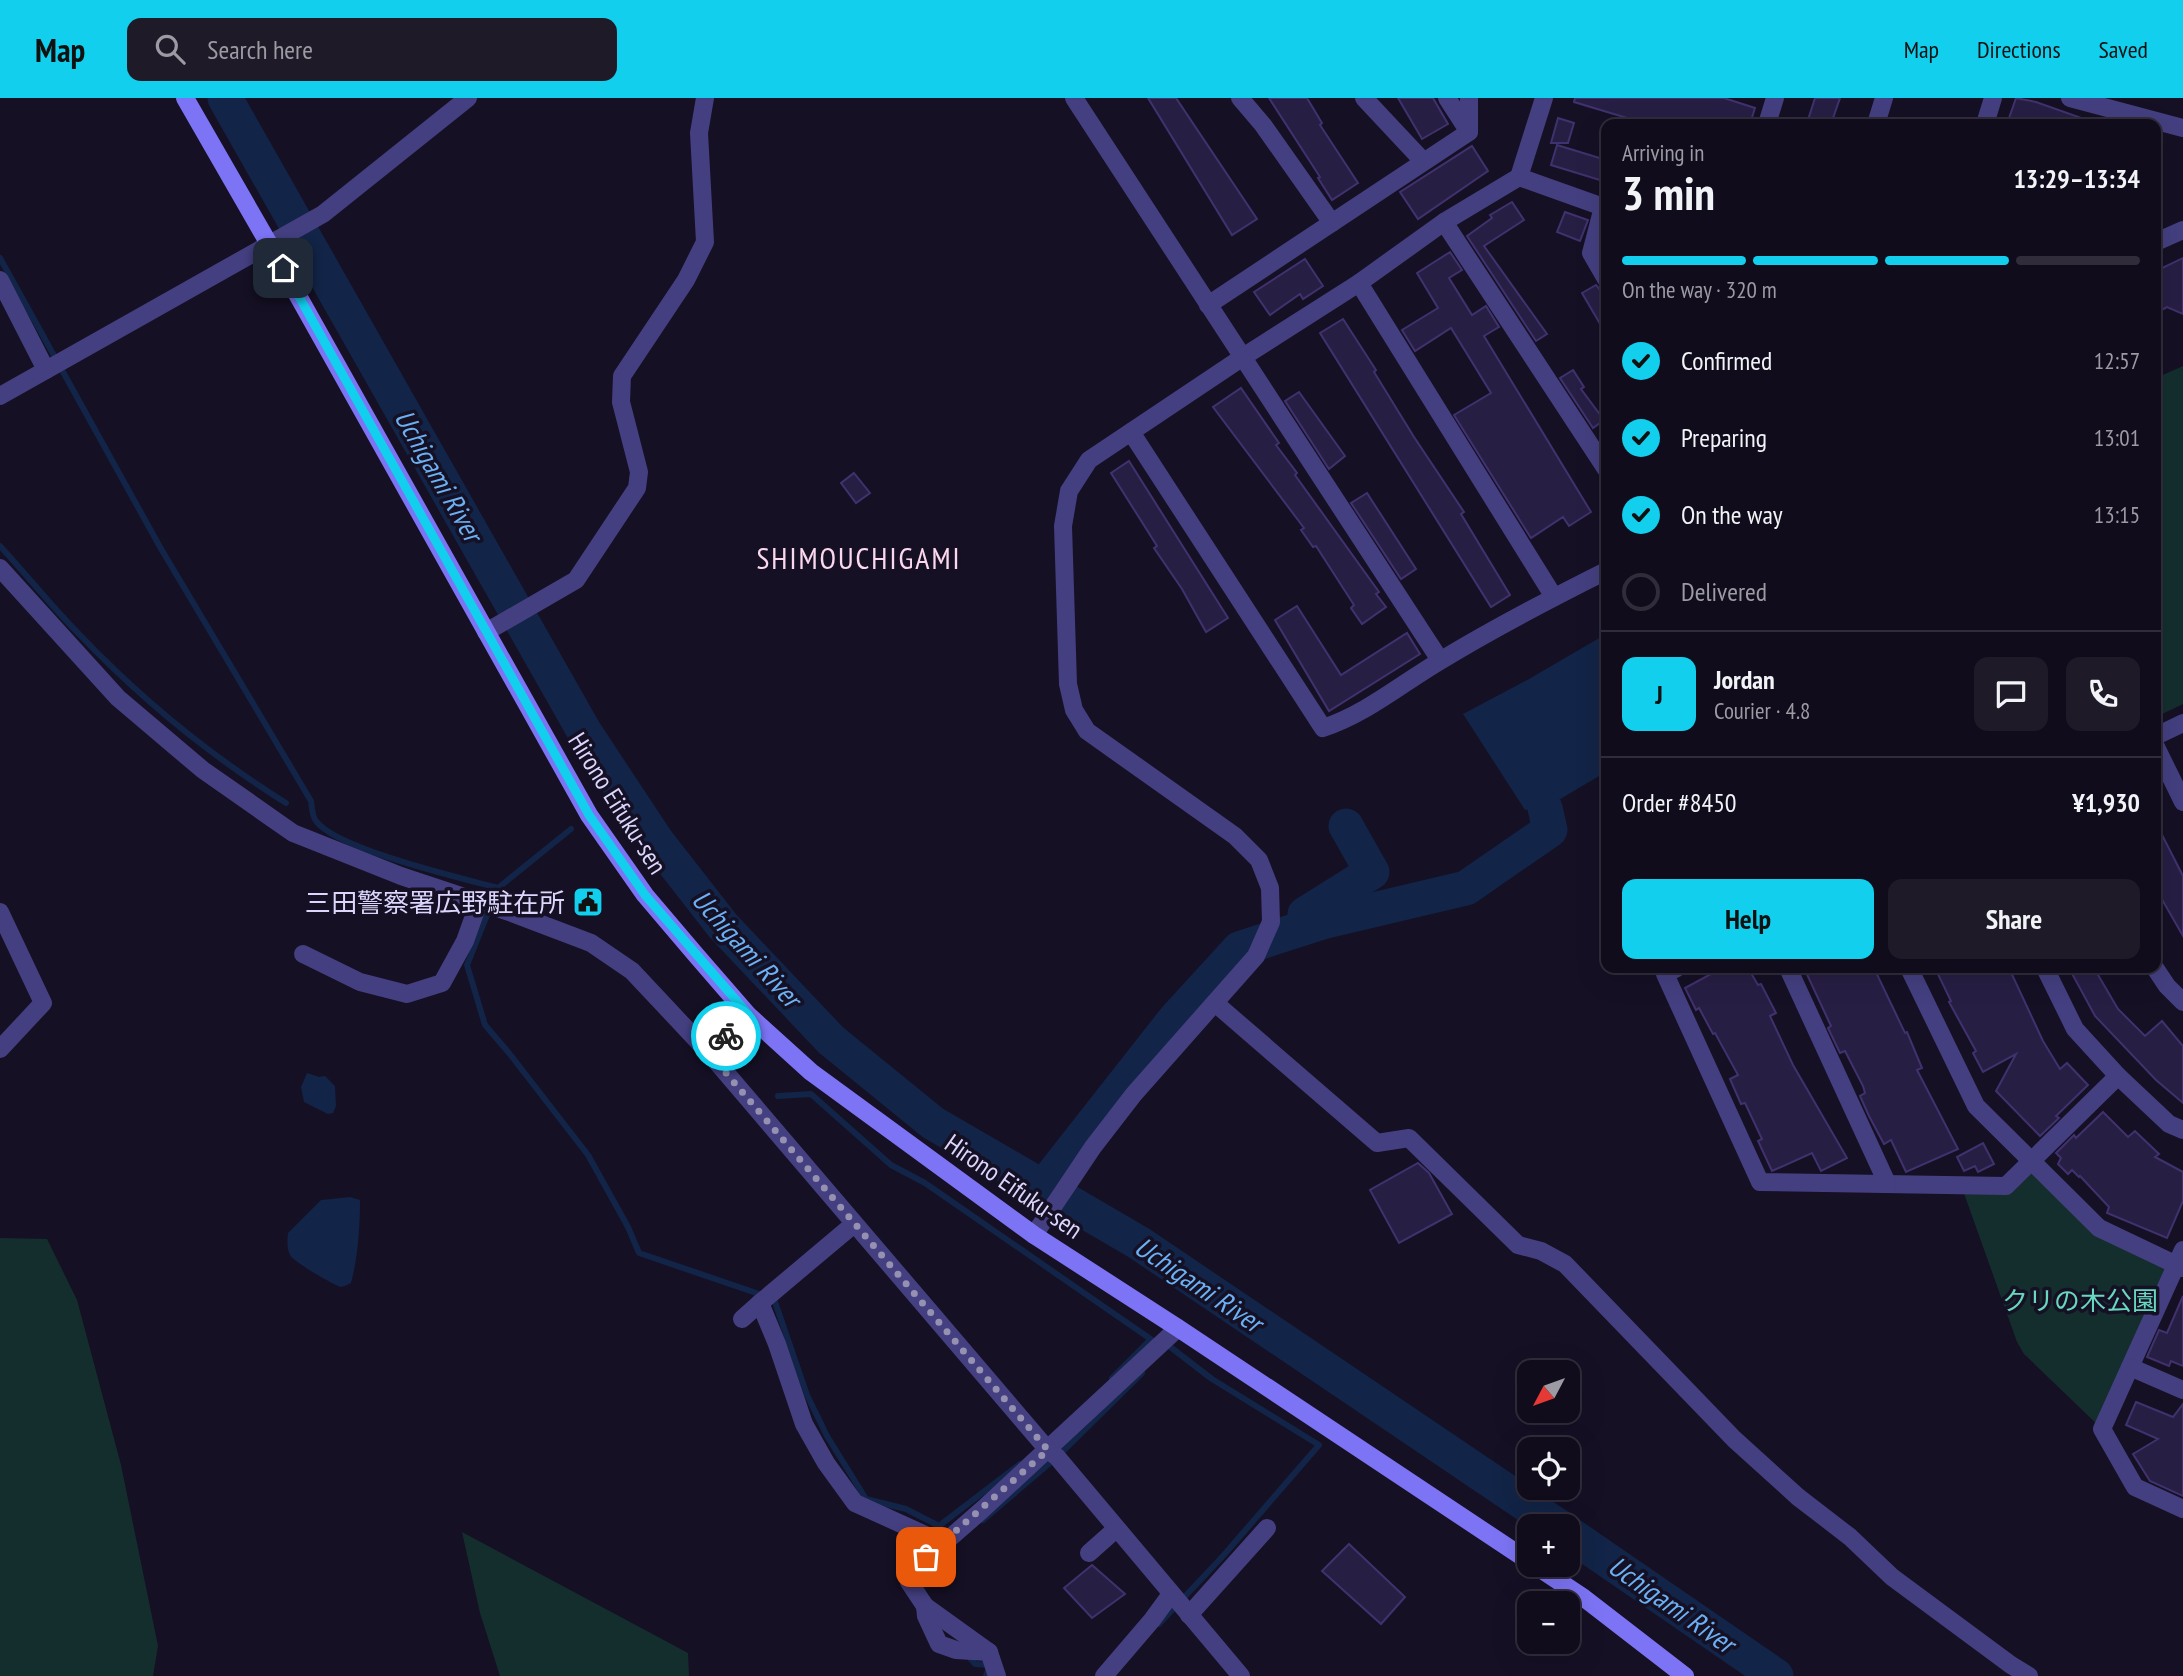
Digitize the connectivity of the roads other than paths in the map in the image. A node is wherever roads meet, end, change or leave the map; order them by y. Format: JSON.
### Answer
{"nodes":[{"id":1,"x":185,"y":98,"type":"edge"},
{"id":2,"x":468,"y":98,"type":"edge"},
{"id":3,"x":705,"y":98,"type":"edge"},
{"id":4,"x":1074,"y":98,"type":"edge"},
{"id":5,"x":1240,"y":98,"type":"edge"},
{"id":6,"x":1364,"y":98,"type":"edge"},
{"id":7,"x":1447,"y":98,"type":"edge"},
{"id":8,"x":1469,"y":98,"type":"edge"},
{"id":9,"x":1544,"y":98,"type":"edge"},
{"id":10,"x":1884,"y":98,"type":"edge"},
{"id":11,"x":1993,"y":98,"type":"edge"},
{"id":12,"x":2070,"y":98,"type":"edge"},
{"id":13,"x":1770,"y":99,"type":"edge"},
{"id":14,"x":1768,"y":119,"type":"edge"},
{"id":15,"x":1878,"y":119,"type":"edge"},
{"id":16,"x":1987,"y":119,"type":"edge"},
{"id":17,"x":2149,"y":119,"type":"edge"},
{"id":18,"x":2161,"y":122,"type":"edge"},
{"id":19,"x":2183,"y":128,"type":"edge"},
{"id":20,"x":1469,"y":132,"type":"junction"},
{"id":21,"x":1423,"y":161,"type":"junction"},
{"id":22,"x":1518,"y":177,"type":"junction"},
{"id":23,"x":1601,"y":207,"type":"edge"},
{"id":24,"x":1601,"y":221,"type":"edge"},
{"id":25,"x":1444,"y":222,"type":"junction"},
{"id":26,"x":1332,"y":223,"type":"junction"},
{"id":27,"x":2183,"y":230,"type":"edge"},
{"id":28,"x":2161,"y":240,"type":"edge"},
{"id":29,"x":269,"y":244,"type":"junction"},
{"id":30,"x":1601,"y":270,"type":"edge"},
{"id":31,"x":0,"y":280,"type":"edge"},
{"id":32,"x":1359,"y":283,"type":"junction"},
{"id":33,"x":1208,"y":305,"type":"junction"},
{"id":34,"x":1243,"y":357,"type":"junction"},
{"id":35,"x":46,"y":370,"type":"junction"},
{"id":36,"x":0,"y":396,"type":"edge"},
{"id":37,"x":1130,"y":432,"type":"junction"},
{"id":38,"x":1601,"y":461,"type":"edge"},
{"id":39,"x":0,"y":568,"type":"edge"},
{"id":40,"x":1601,"y":574,"type":"edge"},
{"id":41,"x":1554,"y":597,"type":"junction"},
{"id":42,"x":486,"y":632,"type":"junction"},
{"id":43,"x":1440,"y":660,"type":"junction"},
{"id":44,"x":2183,"y":723,"type":"edge"},
{"id":45,"x":2161,"y":734,"type":"edge"},
{"id":46,"x":2161,"y":757,"type":"edge"},
{"id":47,"x":2183,"y":802,"type":"edge"},
{"id":48,"x":479,"y":902,"type":"junction"},
{"id":49,"x":0,"y":913,"type":"edge"},
{"id":50,"x":303,"y":954,"type":"dead end"},
{"id":51,"x":1669,"y":973,"type":"edge"},
{"id":52,"x":1790,"y":973,"type":"edge"},
{"id":53,"x":1911,"y":973,"type":"edge"},
{"id":54,"x":2047,"y":973,"type":"edge"},
{"id":55,"x":2159,"y":973,"type":"edge"},
{"id":56,"x":2183,"y":1002,"type":"edge"},
{"id":57,"x":1215,"y":1003,"type":"junction"},
{"id":58,"x":748,"y":1014,"type":"junction"},
{"id":59,"x":0,"y":1049,"type":"edge"},
{"id":60,"x":709,"y":1053,"type":"junction"},
{"id":61,"x":2118,"y":1076,"type":"junction"},
{"id":62,"x":2183,"y":1130,"type":"edge"},
{"id":63,"x":2031,"y":1161,"type":"junction"},
{"id":64,"x":1888,"y":1183,"type":"junction"},
{"id":65,"x":854,"y":1224,"type":"junction"},
{"id":66,"x":1038,"y":1229,"type":"junction"},
{"id":67,"x":2181,"y":1261,"type":"edge"},
{"id":68,"x":760,"y":1303,"type":"junction"},
{"id":69,"x":742,"y":1319,"type":"dead end"},
{"id":70,"x":1178,"y":1328,"type":"junction"},
{"id":71,"x":2130,"y":1367,"type":"junction"},
{"id":72,"x":2183,"y":1390,"type":"edge"},
{"id":73,"x":1048,"y":1450,"type":"junction"},
{"id":74,"x":2183,"y":1509,"type":"edge"},
{"id":75,"x":1267,"y":1528,"type":"dead end"},
{"id":76,"x":1116,"y":1529,"type":"junction"},
{"id":77,"x":943,"y":1543,"type":"junction"},
{"id":78,"x":1089,"y":1553,"type":"dead end"},
{"id":79,"x":1517,"y":1554,"type":"edge"},
{"id":80,"x":1552,"y":1577,"type":"edge"},
{"id":81,"x":1171,"y":1594,"type":"junction"},
{"id":82,"x":1189,"y":1615,"type":"junction"},
{"id":83,"x":997,"y":1676,"type":"edge"},
{"id":84,"x":1104,"y":1676,"type":"edge"},
{"id":85,"x":1241,"y":1676,"type":"edge"},
{"id":86,"x":1685,"y":1676,"type":"edge"},
{"id":87,"x":2029,"y":1676,"type":"edge"}],
"edges":[{"from":1,"to":29,"type":"main road","name":"Hirono Eifuku-sen"},
{"from":2,"to":29,"type":"street"},
{"from":3,"to":42,"type":"street"},
{"from":4,"to":33,"type":"street"},
{"from":5,"to":26,"type":"street"},
{"from":6,"to":21,"type":"street"},
{"from":7,"to":20,"type":"street"},
{"from":8,"to":20,"type":"street"},
{"from":9,"to":22,"type":"street"},
{"from":10,"to":15,"type":"street"},
{"from":11,"to":16,"type":"street"},
{"from":12,"to":17,"type":"street"},
{"from":13,"to":14,"type":"street"},
{"from":18,"to":19,"type":"street"},
{"from":20,"to":21,"type":"street"},
{"from":21,"to":26,"type":"street"},
{"from":22,"to":23,"type":"street"},
{"from":22,"to":25,"type":"street"},
{"from":24,"to":30,"type":"street"},
{"from":25,"to":32,"type":"street"},
{"from":25,"to":38,"type":"street"},
{"from":26,"to":33,"type":"street"},
{"from":27,"to":28,"type":"street"},
{"from":29,"to":35,"type":"street"},
{"from":29,"to":42,"type":"main road","name":"Hirono Eifuku-sen"},
{"from":31,"to":35,"type":"street"},
{"from":32,"to":34,"type":"street"},
{"from":32,"to":41,"type":"street"},
{"from":33,"to":34,"type":"street"},
{"from":34,"to":37,"type":"street"},
{"from":34,"to":43,"type":"street"},
{"from":35,"to":36,"type":"street"},
{"from":37,"to":43,"type":"street"},
{"from":37,"to":57,"type":"street"},
{"from":39,"to":48,"type":"street"},
{"from":40,"to":41,"type":"street"},
{"from":41,"to":43,"type":"street"},
{"from":42,"to":58,"type":"main road","name":"Hirono Eifuku-sen"},
{"from":44,"to":45,"type":"street"},
{"from":46,"to":47,"type":"street"},
{"from":48,"to":50,"type":"street"},
{"from":48,"to":60,"type":"street"},
{"from":49,"to":59,"type":"street"},
{"from":51,"to":64,"type":"street"},
{"from":52,"to":64,"type":"street"},
{"from":53,"to":63,"type":"street"},
{"from":54,"to":61,"type":"street"},
{"from":55,"to":56,"type":"street"},
{"from":57,"to":66,"type":"street"},
{"from":57,"to":87,"type":"street"},
{"from":58,"to":60,"type":"street"},
{"from":58,"to":66,"type":"main road","name":"Hirono Eifuku-sen"},
{"from":60,"to":65,"type":"street"},
{"from":61,"to":62,"type":"street"},
{"from":61,"to":63,"type":"street"},
{"from":63,"to":64,"type":"street"},
{"from":63,"to":67,"type":"street"},
{"from":65,"to":68,"type":"street"},
{"from":65,"to":73,"type":"street"},
{"from":66,"to":70,"type":"main road","name":"Hirono Eifuku-sen"},
{"from":67,"to":71,"type":"street"},
{"from":68,"to":69,"type":"street"},
{"from":68,"to":77,"type":"street"},
{"from":70,"to":73,"type":"street"},
{"from":70,"to":79,"type":"main road","name":"Hirono Eifuku-sen"},
{"from":71,"to":72,"type":"street"},
{"from":71,"to":74,"type":"street"},
{"from":73,"to":76,"type":"street"},
{"from":73,"to":77,"type":"street"},
{"from":75,"to":82,"type":"street"},
{"from":76,"to":78,"type":"street"},
{"from":76,"to":81,"type":"street"},
{"from":77,"to":83,"type":"street"},
{"from":80,"to":86,"type":"main road","name":"Hirono Eifuku-sen"},
{"from":81,"to":82,"type":"street"},
{"from":81,"to":84,"type":"street"},
{"from":82,"to":85,"type":"street"}]}
